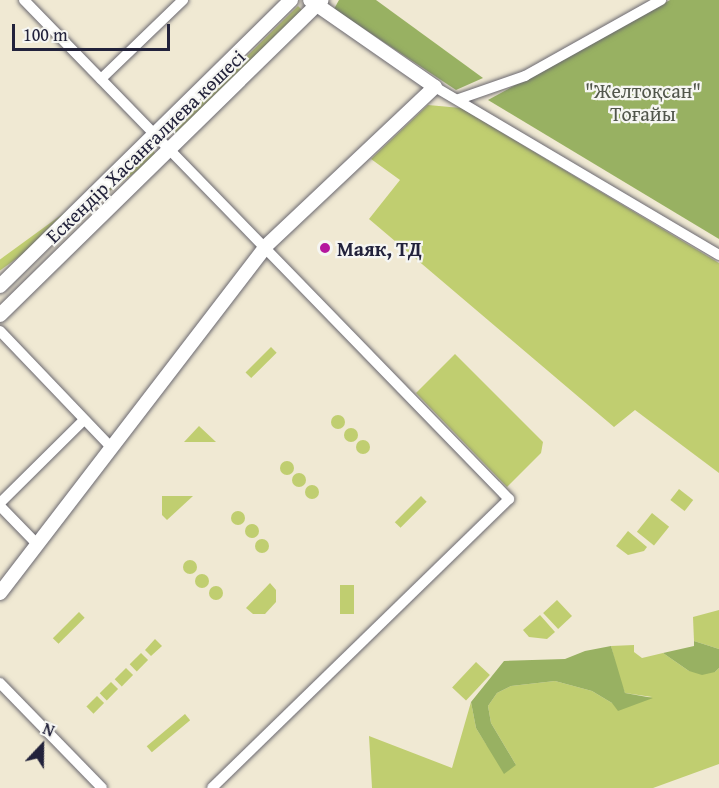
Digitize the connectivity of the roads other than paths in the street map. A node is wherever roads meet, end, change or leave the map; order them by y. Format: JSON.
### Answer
{"nodes":[{"id":1,"x":24,"y":0,"type":"edge"},
{"id":2,"x":183,"y":0,"type":"edge"},
{"id":3,"x":291,"y":0,"type":"edge"},
{"id":4,"x":661,"y":0,"type":"edge"},
{"id":5,"x":317,"y":2,"type":"edge"},
{"id":6,"x":102,"y":80,"type":"junction"},
{"id":7,"x":435,"y":87,"type":"junction"},
{"id":8,"x":459,"y":99,"type":"junction"},
{"id":9,"x":156,"y":134,"type":"junction"},
{"id":10,"x":170,"y":149,"type":"junction"},
{"id":11,"x":266,"y":246,"type":"junction"},
{"id":12,"x":719,"y":255,"type":"edge"},
{"id":13,"x":0,"y":286,"type":"edge"},
{"id":14,"x":0,"y":315,"type":"edge"},
{"id":15,"x":0,"y":331,"type":"edge"},
{"id":16,"x":84,"y":420,"type":"junction"},
{"id":17,"x":111,"y":447,"type":"junction"},
{"id":18,"x":0,"y":504,"type":"edge"},
{"id":19,"x":37,"y":544,"type":"junction"},
{"id":20,"x":0,"y":593,"type":"edge"},
{"id":21,"x":0,"y":683,"type":"edge"},
{"id":22,"x":102,"y":788,"type":"edge"},
{"id":23,"x":213,"y":788,"type":"edge"}],
"edges":[{"from":1,"to":6,"type":"street"},
{"from":2,"to":6,"type":"street"},
{"from":3,"to":9,"type":"street","name":"Ескендір Хасанғалиева көшесі"},
{"from":4,"to":8,"type":"street"},
{"from":5,"to":7,"type":"street"},
{"from":5,"to":10,"type":"street","name":"Ескендір Хасанғалиева көшесі"},
{"from":6,"to":9,"type":"street"},
{"from":7,"to":8,"type":"street"},
{"from":7,"to":11,"type":"street"},
{"from":8,"to":12,"type":"street"},
{"from":9,"to":10,"type":"street"},
{"from":9,"to":13,"type":"street","name":"Ескендір Хасанғалиева көшесі"},
{"from":10,"to":11,"type":"street"},
{"from":10,"to":14,"type":"street","name":"Ескендір Хасанғалиева көшесі"},
{"from":11,"to":17,"type":"street"},
{"from":11,"to":23,"type":"street"},
{"from":15,"to":16,"type":"street"},
{"from":16,"to":17,"type":"street"},
{"from":16,"to":18,"type":"street"},
{"from":17,"to":19,"type":"street"},
{"from":18,"to":19,"type":"street"},
{"from":19,"to":20,"type":"street"},
{"from":21,"to":22,"type":"street"}]}
